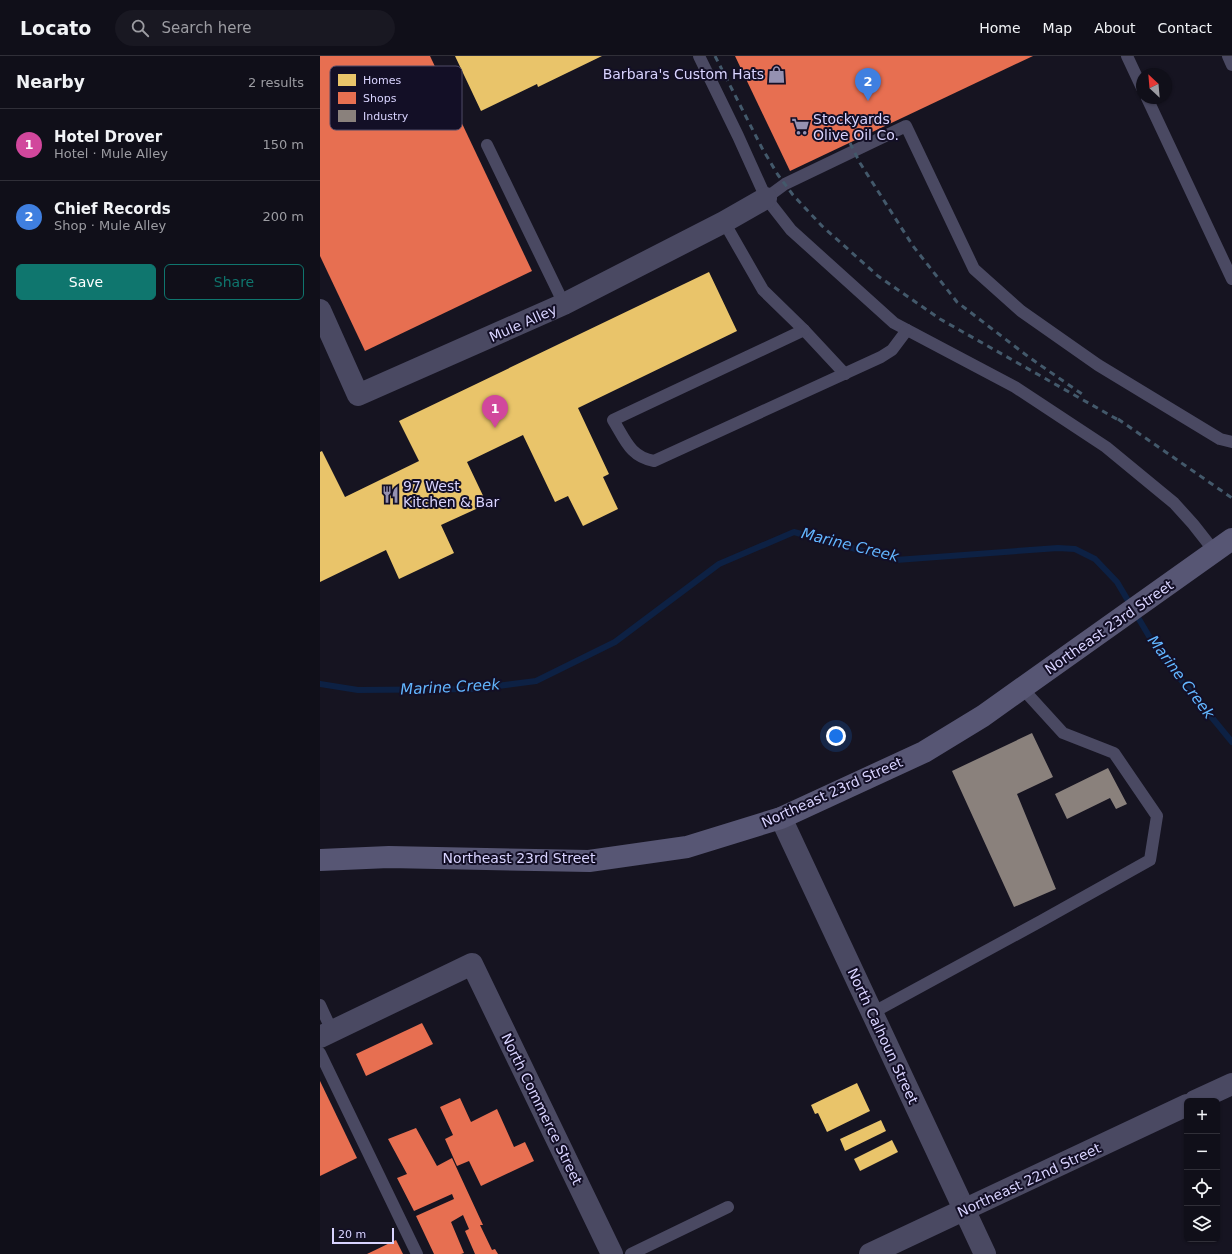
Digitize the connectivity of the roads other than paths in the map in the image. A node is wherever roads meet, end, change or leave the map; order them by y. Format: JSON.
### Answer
{"nodes":[{"id":1,"x":699,"y":56,"type":"edge"},
{"id":2,"x":1127,"y":56,"type":"edge"},
{"id":3,"x":1228,"y":56,"type":"edge"},
{"id":4,"x":1232,"y":65,"type":"edge"},
{"id":5,"x":1136,"y":75,"type":"edge"},
{"id":6,"x":1149,"y":104,"type":"edge"},
{"id":7,"x":487,"y":145,"type":"dead end"},
{"id":8,"x":766,"y":198,"type":"junction"},
{"id":9,"x":724,"y":222,"type":"junction"},
{"id":10,"x":1232,"y":279,"type":"edge"},
{"id":11,"x":564,"y":304,"type":"junction"},
{"id":12,"x":320,"y":310,"type":"edge"},
{"id":13,"x":804,"y":330,"type":"junction"},
{"id":14,"x":907,"y":330,"type":"junction"},
{"id":15,"x":845,"y":374,"type":"junction"},
{"id":16,"x":1232,"y":442,"type":"edge"},
{"id":17,"x":1232,"y":539,"type":"edge"},
{"id":18,"x":1215,"y":552,"type":"junction"},
{"id":19,"x":1022,"y":688,"type":"junction"},
{"id":20,"x":781,"y":818,"type":"junction"},
{"id":21,"x":320,"y":860,"type":"edge"},
{"id":22,"x":320,"y":1005,"type":"edge"},
{"id":23,"x":872,"y":1013,"type":"junction"},
{"id":24,"x":326,"y":1034,"type":"edge"},
{"id":25,"x":320,"y":1053,"type":"edge"},
{"id":26,"x":1232,"y":1084,"type":"edge"},
{"id":27,"x":1202,"y":1098,"type":"edge"},
{"id":28,"x":1184,"y":1106,"type":"edge"},
{"id":29,"x":728,"y":1207,"type":"dead end"},
{"id":30,"x":964,"y":1211,"type":"junction"},
{"id":31,"x":417,"y":1254,"type":"edge"},
{"id":32,"x":612,"y":1254,"type":"edge"},
{"id":33,"x":632,"y":1254,"type":"edge"},
{"id":34,"x":870,"y":1254,"type":"edge"},
{"id":35,"x":985,"y":1254,"type":"edge"}],
"edges":[{"from":1,"to":8,"type":"lane"},
{"from":2,"to":5,"type":"lane"},
{"from":3,"to":4,"type":"lane"},
{"from":6,"to":10,"type":"lane"},
{"from":7,"to":11,"type":"lane"},
{"from":8,"to":9,"type":"street","name":"Mule Alley"},
{"from":8,"to":14,"type":"lane"},
{"from":8,"to":16,"type":"lane"},
{"from":9,"to":11,"type":"street","name":"Mule Alley"},
{"from":9,"to":13,"type":"lane"},
{"from":11,"to":12,"type":"street","name":"Mule Alley"},
{"from":13,"to":15,"type":"lane"},
{"from":13,"to":15,"type":"lane"},
{"from":14,"to":15,"type":"lane"},
{"from":14,"to":18,"type":"lane"},
{"from":17,"to":18,"type":"main road","name":"Northeast 23rd Street"},
{"from":18,"to":19,"type":"main road","name":"Northeast 23rd Street"},
{"from":19,"to":20,"type":"main road","name":"Northeast 23rd Street"},
{"from":19,"to":23,"type":"lane"},
{"from":20,"to":21,"type":"main road","name":"Northeast 23rd Street"},
{"from":20,"to":23,"type":"street","name":"North Calhoun Street"},
{"from":22,"to":24,"type":"lane"},
{"from":23,"to":30,"type":"street","name":"North Calhoun Street"},
{"from":24,"to":32,"type":"street","name":"North Commerce Street"},
{"from":25,"to":31,"type":"lane"},
{"from":26,"to":27,"type":"street"},
{"from":28,"to":30,"type":"street","name":"Northeast 22nd Street"},
{"from":29,"to":33,"type":"lane"},
{"from":30,"to":34,"type":"street","name":"Northeast 22nd Street"},
{"from":30,"to":35,"type":"street","name":"North Calhoun Street"}]}
